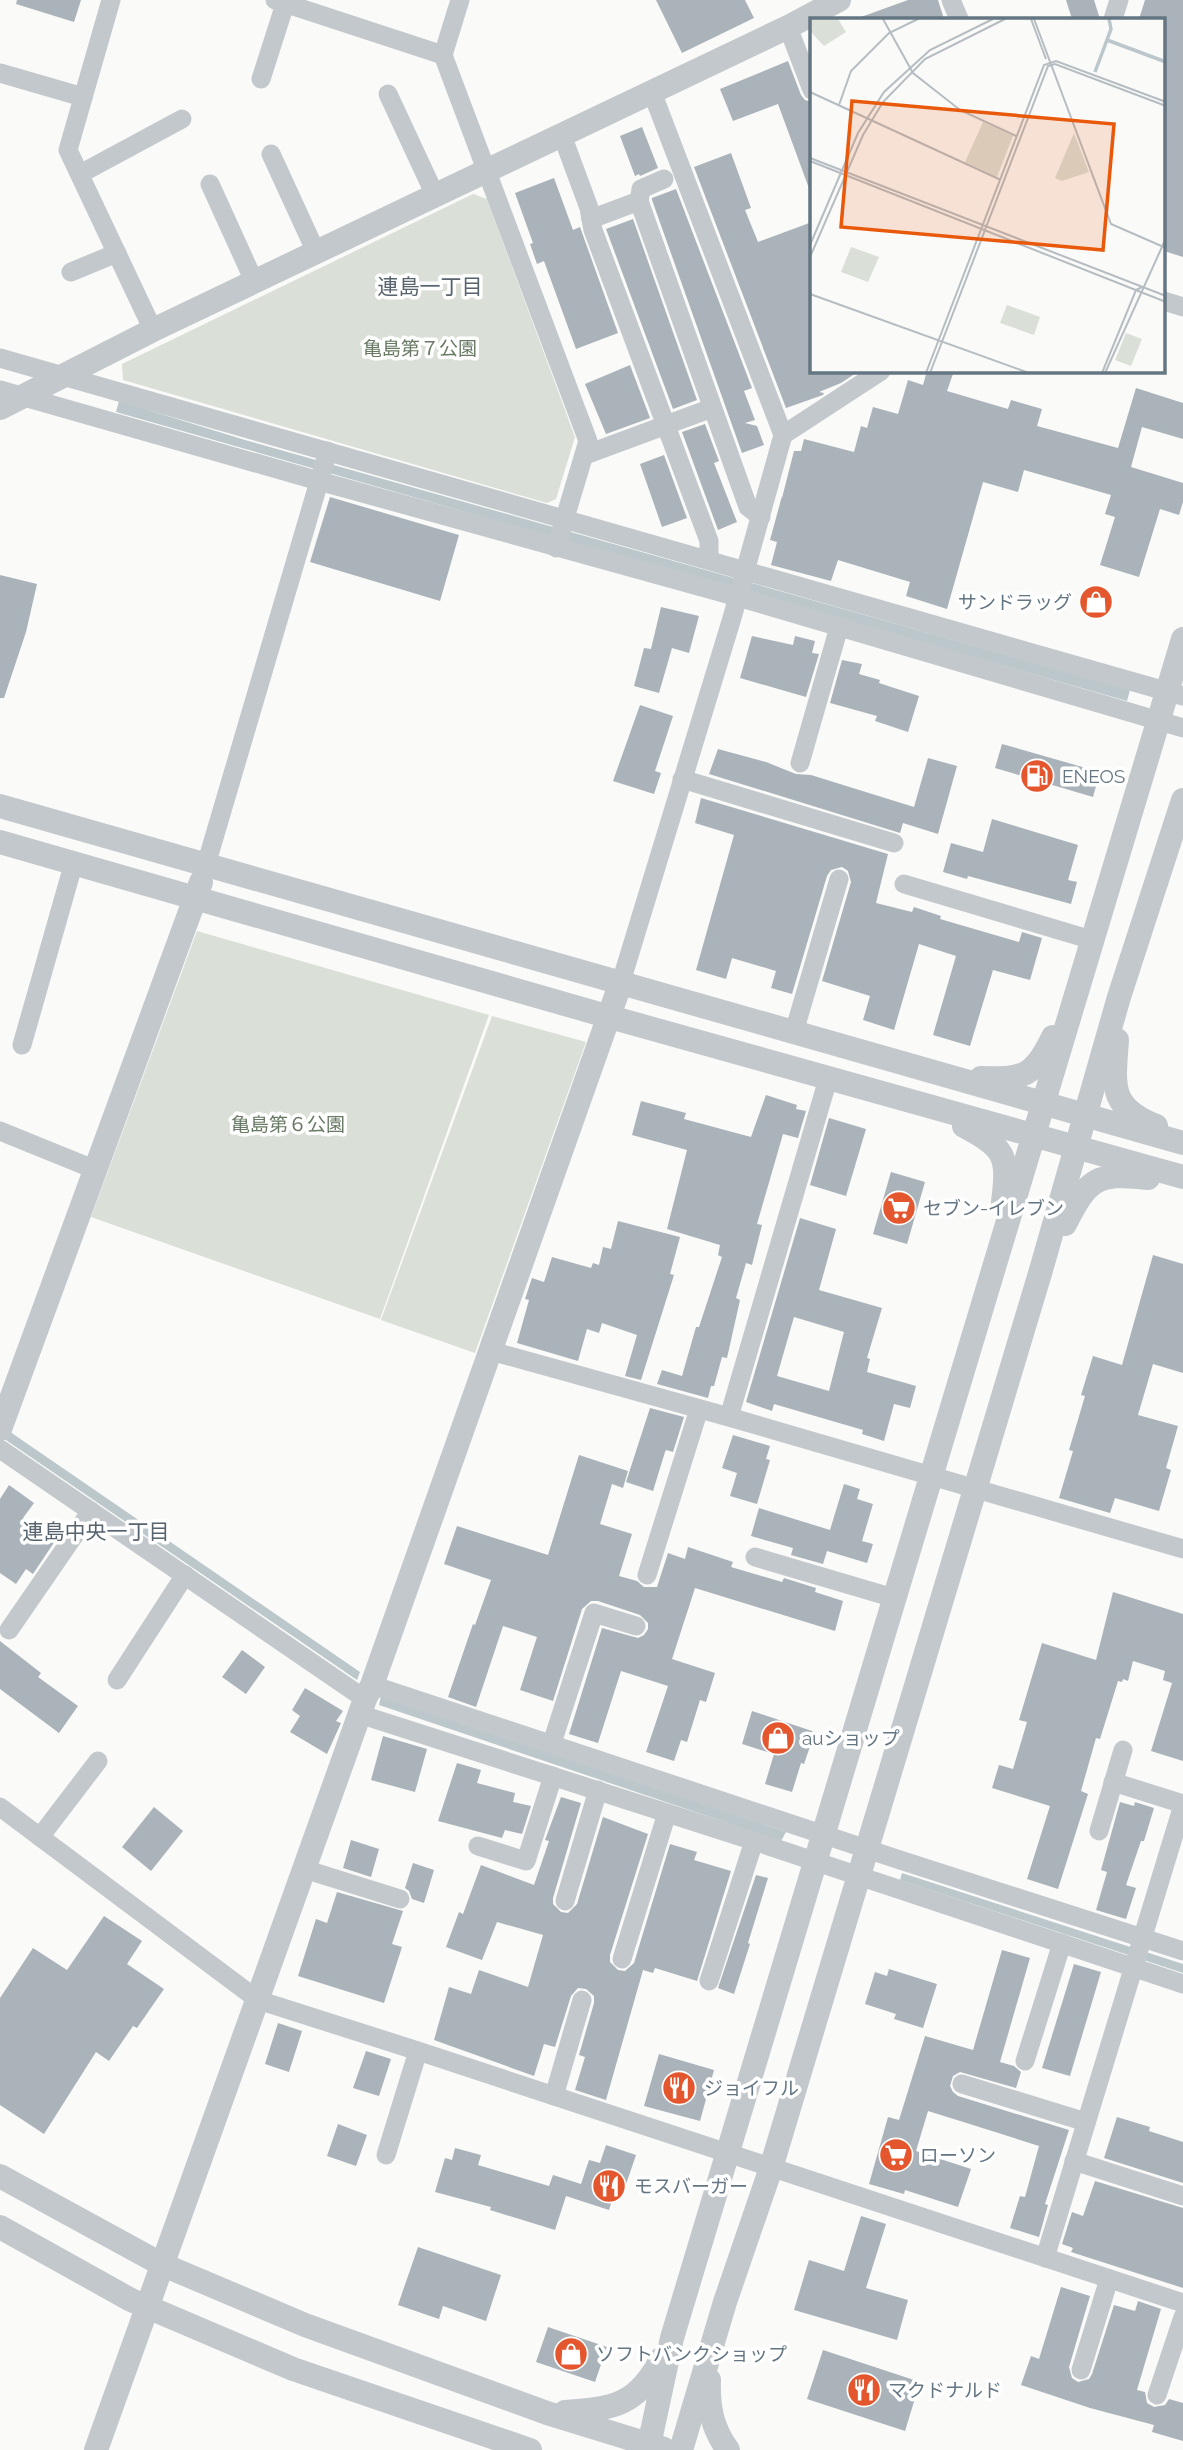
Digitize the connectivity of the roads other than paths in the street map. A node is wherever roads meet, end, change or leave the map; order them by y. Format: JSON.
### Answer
{"nodes":[{"id":1,"x":111,"y":0,"type":"edge"},
{"id":2,"x":460,"y":0,"type":"edge"},
{"id":3,"x":839,"y":0,"type":"edge"},
{"id":4,"x":951,"y":0,"type":"edge"},
{"id":5,"x":1119,"y":0,"type":"edge"},
{"id":6,"x":280,"y":2,"type":"edge"},
{"id":7,"x":959,"y":18,"type":"edge"},
{"id":8,"x":1113,"y":18,"type":"edge"},
{"id":9,"x":788,"y":27,"type":"junction"},
{"id":10,"x":443,"y":55,"type":"junction"},
{"id":11,"x":0,"y":73,"type":"edge"},
{"id":12,"x":261,"y":79,"type":"dead end"},
{"id":13,"x":810,"y":85,"type":"edge"},
{"id":14,"x":652,"y":92,"type":"junction"},
{"id":15,"x":388,"y":94,"type":"dead end"},
{"id":16,"x":83,"y":97,"type":"junction"},
{"id":17,"x":182,"y":119,"type":"dead end"},
{"id":18,"x":562,"y":135,"type":"junction"},
{"id":19,"x":271,"y":154,"type":"dead end"},
{"id":20,"x":487,"y":171,"type":"junction"},
{"id":21,"x":80,"y":174,"type":"junction"},
{"id":22,"x":664,"y":179,"type":"dead end"},
{"id":23,"x":210,"y":184,"type":"dead end"},
{"id":24,"x":435,"y":195,"type":"junction"},
{"id":25,"x":639,"y":201,"type":"junction"},
{"id":26,"x":591,"y":219,"type":"junction"},
{"id":27,"x":316,"y":252,"type":"junction"},
{"id":28,"x":117,"y":253,"type":"junction"},
{"id":29,"x":71,"y":272,"type":"dead end"},
{"id":30,"x":254,"y":281,"type":"junction"},
{"id":31,"x":1166,"y":302,"type":"edge"},
{"id":32,"x":1183,"y":307,"type":"edge"},
{"id":33,"x":153,"y":330,"type":"junction"},
{"id":34,"x":0,"y":358,"type":"edge"},
{"id":35,"x":874,"y":373,"type":"edge"},
{"id":36,"x":62,"y":376,"type":"junction"},
{"id":37,"x":0,"y":390,"type":"edge"},
{"id":38,"x":24,"y":396,"type":"junction"},
{"id":39,"x":0,"y":408,"type":"edge"},
{"id":40,"x":712,"y":408,"type":"junction"},
{"id":41,"x":666,"y":426,"type":"junction"},
{"id":42,"x":783,"y":435,"type":"junction"},
{"id":43,"x":585,"y":455,"type":"junction"},
{"id":44,"x":324,"y":466,"type":"junction"},
{"id":45,"x":761,"y":517,"type":"junction"},
{"id":46,"x":560,"y":533,"type":"junction"},
{"id":47,"x":709,"y":559,"type":"junction"},
{"id":48,"x":741,"y":584,"type":"junction"},
{"id":49,"x":839,"y":627,"type":"junction"},
{"id":50,"x":1183,"y":639,"type":"edge"},
{"id":51,"x":1175,"y":693,"type":"edge"},
{"id":52,"x":1159,"y":721,"type":"junction"},
{"id":53,"x":1183,"y":728,"type":"edge"},
{"id":54,"x":800,"y":763,"type":"dead end"},
{"id":55,"x":682,"y":779,"type":"junction"},
{"id":56,"x":1183,"y":800,"type":"edge"},
{"id":57,"x":0,"y":806,"type":"edge"},
{"id":58,"x":0,"y":842,"type":"edge"},
{"id":59,"x":894,"y":843,"type":"dead end"},
{"id":60,"x":74,"y":863,"type":"junction"},
{"id":61,"x":206,"y":865,"type":"junction"},
{"id":62,"x":839,"y":879,"type":"dead end"},
{"id":63,"x":904,"y":884,"type":"dead end"},
{"id":64,"x":196,"y":897,"type":"junction"},
{"id":65,"x":1092,"y":940,"type":"junction"},
{"id":66,"x":621,"y":982,"type":"junction"},
{"id":67,"x":1077,"y":989,"type":"junction"},
{"id":68,"x":1119,"y":997,"type":"junction"},
{"id":69,"x":610,"y":1017,"type":"junction"},
{"id":70,"x":794,"y":1032,"type":"junction"},
{"id":71,"x":22,"y":1045,"type":"dead end"},
{"id":72,"x":942,"y":1076,"type":"junction"},
{"id":73,"x":828,"y":1079,"type":"junction"},
{"id":74,"x":1043,"y":1104,"type":"junction"},
{"id":75,"x":933,"y":1108,"type":"junction"},
{"id":76,"x":1085,"y":1116,"type":"junction"},
{"id":77,"x":0,"y":1131,"type":"edge"},
{"id":78,"x":1033,"y":1136,"type":"junction"},
{"id":79,"x":1183,"y":1137,"type":"edge"},
{"id":80,"x":1183,"y":1143,"type":"edge"},
{"id":81,"x":1076,"y":1148,"type":"junction"},
{"id":82,"x":96,"y":1170,"type":"junction"},
{"id":83,"x":1183,"y":1180,"type":"edge"},
{"id":84,"x":996,"y":1258,"type":"junction"},
{"id":85,"x":1041,"y":1270,"type":"junction"},
{"id":86,"x":491,"y":1351,"type":"junction"},
{"id":87,"x":699,"y":1409,"type":"junction"},
{"id":88,"x":729,"y":1417,"type":"junction"},
{"id":89,"x":2,"y":1423,"type":"edge"},
{"id":90,"x":0,"y":1449,"type":"edge"},
{"id":91,"x":931,"y":1477,"type":"junction"},
{"id":92,"x":975,"y":1489,"type":"junction"},
{"id":93,"x":91,"y":1511,"type":"junction"},
{"id":94,"x":1183,"y":1549,"type":"edge"},
{"id":95,"x":755,"y":1557,"type":"dead end"},
{"id":96,"x":184,"y":1575,"type":"junction"},
{"id":97,"x":647,"y":1575,"type":"dead end"},
{"id":98,"x":894,"y":1598,"type":"junction"},
{"id":99,"x":636,"y":1626,"type":"dead end"},
{"id":100,"x":9,"y":1630,"type":"dead end"},
{"id":101,"x":117,"y":1680,"type":"dead end"},
{"id":102,"x":365,"y":1699,"type":"junction"},
{"id":103,"x":552,"y":1744,"type":"junction"},
{"id":104,"x":1123,"y":1750,"type":"dead end"},
{"id":105,"x":98,"y":1761,"type":"dead end"},
{"id":106,"x":553,"y":1776,"type":"junction"},
{"id":107,"x":1113,"y":1782,"type":"junction"},
{"id":108,"x":597,"y":1790,"type":"junction"},
{"id":109,"x":1183,"y":1804,"type":"edge"},
{"id":110,"x":0,"y":1807,"type":"edge"},
{"id":111,"x":667,"y":1813,"type":"junction"},
{"id":112,"x":1099,"y":1831,"type":"dead end"},
{"id":113,"x":822,"y":1834,"type":"junction"},
{"id":114,"x":40,"y":1837,"type":"junction"},
{"id":115,"x":754,"y":1841,"type":"junction"},
{"id":116,"x":478,"y":1846,"type":"dead end"},
{"id":117,"x":867,"y":1849,"type":"junction"},
{"id":118,"x":814,"y":1861,"type":"junction"},
{"id":119,"x":304,"y":1869,"type":"junction"},
{"id":120,"x":859,"y":1876,"type":"junction"},
{"id":121,"x":400,"y":1899,"type":"dead end"},
{"id":122,"x":565,"y":1902,"type":"dead end"},
{"id":123,"x":1062,"y":1943,"type":"junction"},
{"id":124,"x":1183,"y":1951,"type":"edge"},
{"id":125,"x":1138,"y":1953,"type":"junction"},
{"id":126,"x":622,"y":1959,"type":"dead end"},
{"id":127,"x":709,"y":1980,"type":"dead end"},
{"id":128,"x":1183,"y":1984,"type":"edge"},
{"id":129,"x":258,"y":2000,"type":"junction"},
{"id":130,"x":582,"y":2000,"type":"dead end"},
{"id":131,"x":418,"y":2051,"type":"junction"},
{"id":132,"x":1025,"y":2061,"type":"dead end"},
{"id":133,"x":962,"y":2084,"type":"dead end"},
{"id":134,"x":554,"y":2096,"type":"junction"},
{"id":135,"x":1086,"y":2122,"type":"junction"},
{"id":136,"x":727,"y":2154,"type":"junction"},
{"id":137,"x":386,"y":2155,"type":"dead end"},
{"id":138,"x":1074,"y":2161,"type":"junction"},
{"id":139,"x":771,"y":2168,"type":"junction"},
{"id":140,"x":0,"y":2176,"type":"edge"},
{"id":141,"x":1183,"y":2196,"type":"edge"},
{"id":142,"x":0,"y":2227,"type":"edge"},
{"id":143,"x":1045,"y":2258,"type":"junction"},
{"id":144,"x":161,"y":2264,"type":"junction"},
{"id":145,"x":1109,"y":2279,"type":"junction"},
{"id":146,"x":1183,"y":2303,"type":"edge"},
{"id":147,"x":147,"y":2306,"type":"junction"},
{"id":148,"x":1183,"y":2317,"type":"edge"},
{"id":149,"x":672,"y":2338,"type":"junction"},
{"id":150,"x":710,"y":2352,"type":"junction"},
{"id":151,"x":1081,"y":2370,"type":"dead end"},
{"id":152,"x":1157,"y":2395,"type":"dead end"},
{"id":153,"x":547,"y":2413,"type":"junction"},
{"id":154,"x":654,"y":2448,"type":"edge"},
{"id":155,"x":96,"y":2450,"type":"edge"},
{"id":156,"x":530,"y":2450,"type":"edge"},
{"id":157,"x":681,"y":2450,"type":"edge"},
{"id":158,"x":728,"y":2450,"type":"edge"}],
"edges":[{"from":1,"to":16,"type":"street"},
{"from":2,"to":10,"type":"street"},
{"from":3,"to":9,"type":"street"},
{"from":4,"to":7,"type":"street"},
{"from":5,"to":8,"type":"street"},
{"from":6,"to":10,"type":"street"},
{"from":6,"to":12,"type":"street"},
{"from":9,"to":13,"type":"street"},
{"from":9,"to":14,"type":"street"},
{"from":10,"to":20,"type":"street"},
{"from":11,"to":16,"type":"street"},
{"from":14,"to":18,"type":"street"},
{"from":14,"to":42,"type":"street"},
{"from":15,"to":24,"type":"street"},
{"from":16,"to":21,"type":"street"},
{"from":17,"to":21,"type":"street"},
{"from":18,"to":20,"type":"street"},
{"from":18,"to":26,"type":"street"},
{"from":19,"to":27,"type":"street"},
{"from":20,"to":24,"type":"street"},
{"from":20,"to":43,"type":"street"},
{"from":21,"to":28,"type":"street"},
{"from":22,"to":25,"type":"street"},
{"from":23,"to":30,"type":"street"},
{"from":24,"to":27,"type":"street"},
{"from":25,"to":26,"type":"street"},
{"from":25,"to":40,"type":"street"},
{"from":26,"to":41,"type":"street"},
{"from":27,"to":30,"type":"street"},
{"from":28,"to":29,"type":"street"},
{"from":28,"to":33,"type":"street"},
{"from":30,"to":33,"type":"street"},
{"from":31,"to":32,"type":"street"},
{"from":33,"to":36,"type":"street"},
{"from":34,"to":36,"type":"street"},
{"from":35,"to":42,"type":"street"},
{"from":36,"to":38,"type":"street"},
{"from":36,"to":44,"type":"street"},
{"from":37,"to":38,"type":"street"},
{"from":38,"to":39,"type":"street"},
{"from":38,"to":44,"type":"street"},
{"from":40,"to":41,"type":"street"},
{"from":40,"to":45,"type":"street"},
{"from":41,"to":43,"type":"street"},
{"from":41,"to":47,"type":"street"},
{"from":42,"to":45,"type":"street"},
{"from":43,"to":46,"type":"street"},
{"from":44,"to":46,"type":"street"},
{"from":44,"to":46,"type":"street"},
{"from":44,"to":61,"type":"street"},
{"from":45,"to":48,"type":"street"},
{"from":46,"to":47,"type":"street"},
{"from":46,"to":48,"type":"street"},
{"from":47,"to":48,"type":"street"},
{"from":48,"to":49,"type":"street"},
{"from":48,"to":51,"type":"street"},
{"from":48,"to":55,"type":"street"},
{"from":49,"to":52,"type":"street"},
{"from":49,"to":54,"type":"street"},
{"from":50,"to":51,"type":"street"},
{"from":51,"to":52,"type":"street"},
{"from":52,"to":53,"type":"street"},
{"from":52,"to":65,"type":"street"},
{"from":55,"to":59,"type":"street"},
{"from":55,"to":66,"type":"street"},
{"from":56,"to":68,"type":"street"},
{"from":57,"to":61,"type":"street"},
{"from":58,"to":60,"type":"street"},
{"from":60,"to":64,"type":"street"},
{"from":60,"to":71,"type":"street"},
{"from":61,"to":64,"type":"street"},
{"from":61,"to":66,"type":"street"},
{"from":62,"to":70,"type":"street"},
{"from":63,"to":65,"type":"street"},
{"from":64,"to":69,"type":"street"},
{"from":64,"to":82,"type":"street"},
{"from":65,"to":67,"type":"street"},
{"from":66,"to":69,"type":"street"},
{"from":66,"to":70,"type":"street"},
{"from":67,"to":72,"type":"street"},
{"from":67,"to":74,"type":"street"},
{"from":68,"to":76,"type":"street"},
{"from":68,"to":79,"type":"street"},
{"from":69,"to":73,"type":"street"},
{"from":69,"to":86,"type":"street"},
{"from":70,"to":72,"type":"street"},
{"from":72,"to":74,"type":"street"},
{"from":73,"to":75,"type":"street"},
{"from":73,"to":88,"type":"street"},
{"from":74,"to":76,"type":"street"},
{"from":74,"to":78,"type":"street"},
{"from":75,"to":78,"type":"street"},
{"from":75,"to":84,"type":"street"},
{"from":76,"to":80,"type":"street"},
{"from":76,"to":81,"type":"street"},
{"from":77,"to":82,"type":"street"},
{"from":78,"to":81,"type":"street"},
{"from":78,"to":84,"type":"street"},
{"from":81,"to":83,"type":"street"},
{"from":81,"to":85,"type":"street"},
{"from":82,"to":89,"type":"street"},
{"from":83,"to":85,"type":"street"},
{"from":84,"to":91,"type":"street"},
{"from":85,"to":92,"type":"street"},
{"from":86,"to":87,"type":"street"},
{"from":86,"to":102,"type":"street"},
{"from":87,"to":88,"type":"street"},
{"from":87,"to":97,"type":"street"},
{"from":88,"to":91,"type":"street"},
{"from":90,"to":93,"type":"street"},
{"from":91,"to":92,"type":"street"},
{"from":91,"to":98,"type":"street"},
{"from":92,"to":94,"type":"street"},
{"from":92,"to":117,"type":"street"},
{"from":93,"to":96,"type":"street"},
{"from":93,"to":100,"type":"street"},
{"from":95,"to":98,"type":"street"},
{"from":96,"to":101,"type":"street"},
{"from":96,"to":102,"type":"street"},
{"from":98,"to":113,"type":"street"},
{"from":99,"to":103,"type":"street"},
{"from":102,"to":103,"type":"street"},
{"from":102,"to":106,"type":"street"},
{"from":102,"to":119,"type":"street"},
{"from":103,"to":113,"type":"street"},
{"from":104,"to":107,"type":"street"},
{"from":105,"to":114,"type":"street"},
{"from":106,"to":108,"type":"street"},
{"from":106,"to":116,"type":"street"},
{"from":107,"to":109,"type":"street"},
{"from":107,"to":112,"type":"street"},
{"from":108,"to":111,"type":"street"},
{"from":108,"to":122,"type":"street"},
{"from":109,"to":125,"type":"street"},
{"from":110,"to":114,"type":"street"},
{"from":111,"to":115,"type":"street"},
{"from":111,"to":126,"type":"street"},
{"from":113,"to":117,"type":"street"},
{"from":113,"to":118,"type":"street"},
{"from":114,"to":129,"type":"street"},
{"from":115,"to":118,"type":"street"},
{"from":115,"to":127,"type":"street"},
{"from":117,"to":120,"type":"street"},
{"from":117,"to":125,"type":"street"},
{"from":118,"to":120,"type":"street"},
{"from":118,"to":136,"type":"street"},
{"from":119,"to":121,"type":"street"},
{"from":119,"to":129,"type":"street"},
{"from":120,"to":123,"type":"street"},
{"from":120,"to":139,"type":"street"},
{"from":123,"to":125,"type":"street"},
{"from":123,"to":132,"type":"street"},
{"from":124,"to":125,"type":"street"},
{"from":125,"to":128,"type":"street"},
{"from":125,"to":135,"type":"street"},
{"from":129,"to":131,"type":"street"},
{"from":129,"to":144,"type":"street"},
{"from":130,"to":134,"type":"street"},
{"from":131,"to":134,"type":"street"},
{"from":131,"to":137,"type":"street"},
{"from":133,"to":135,"type":"street"},
{"from":134,"to":136,"type":"street"},
{"from":135,"to":138,"type":"street"},
{"from":136,"to":139,"type":"street"},
{"from":136,"to":149,"type":"street"},
{"from":138,"to":141,"type":"street"},
{"from":138,"to":143,"type":"street"},
{"from":139,"to":143,"type":"street"},
{"from":139,"to":150,"type":"street"},
{"from":140,"to":144,"type":"street"},
{"from":142,"to":147,"type":"street"},
{"from":143,"to":145,"type":"street"},
{"from":144,"to":147,"type":"street"},
{"from":144,"to":153,"type":"street"},
{"from":145,"to":146,"type":"street"},
{"from":145,"to":151,"type":"street"},
{"from":147,"to":155,"type":"street"},
{"from":147,"to":156,"type":"street"},
{"from":148,"to":152,"type":"street"},
{"from":149,"to":153,"type":"street"},
{"from":149,"to":154,"type":"street"},
{"from":150,"to":157,"type":"street"},
{"from":150,"to":158,"type":"street"},
{"from":153,"to":154,"type":"street"}]}
